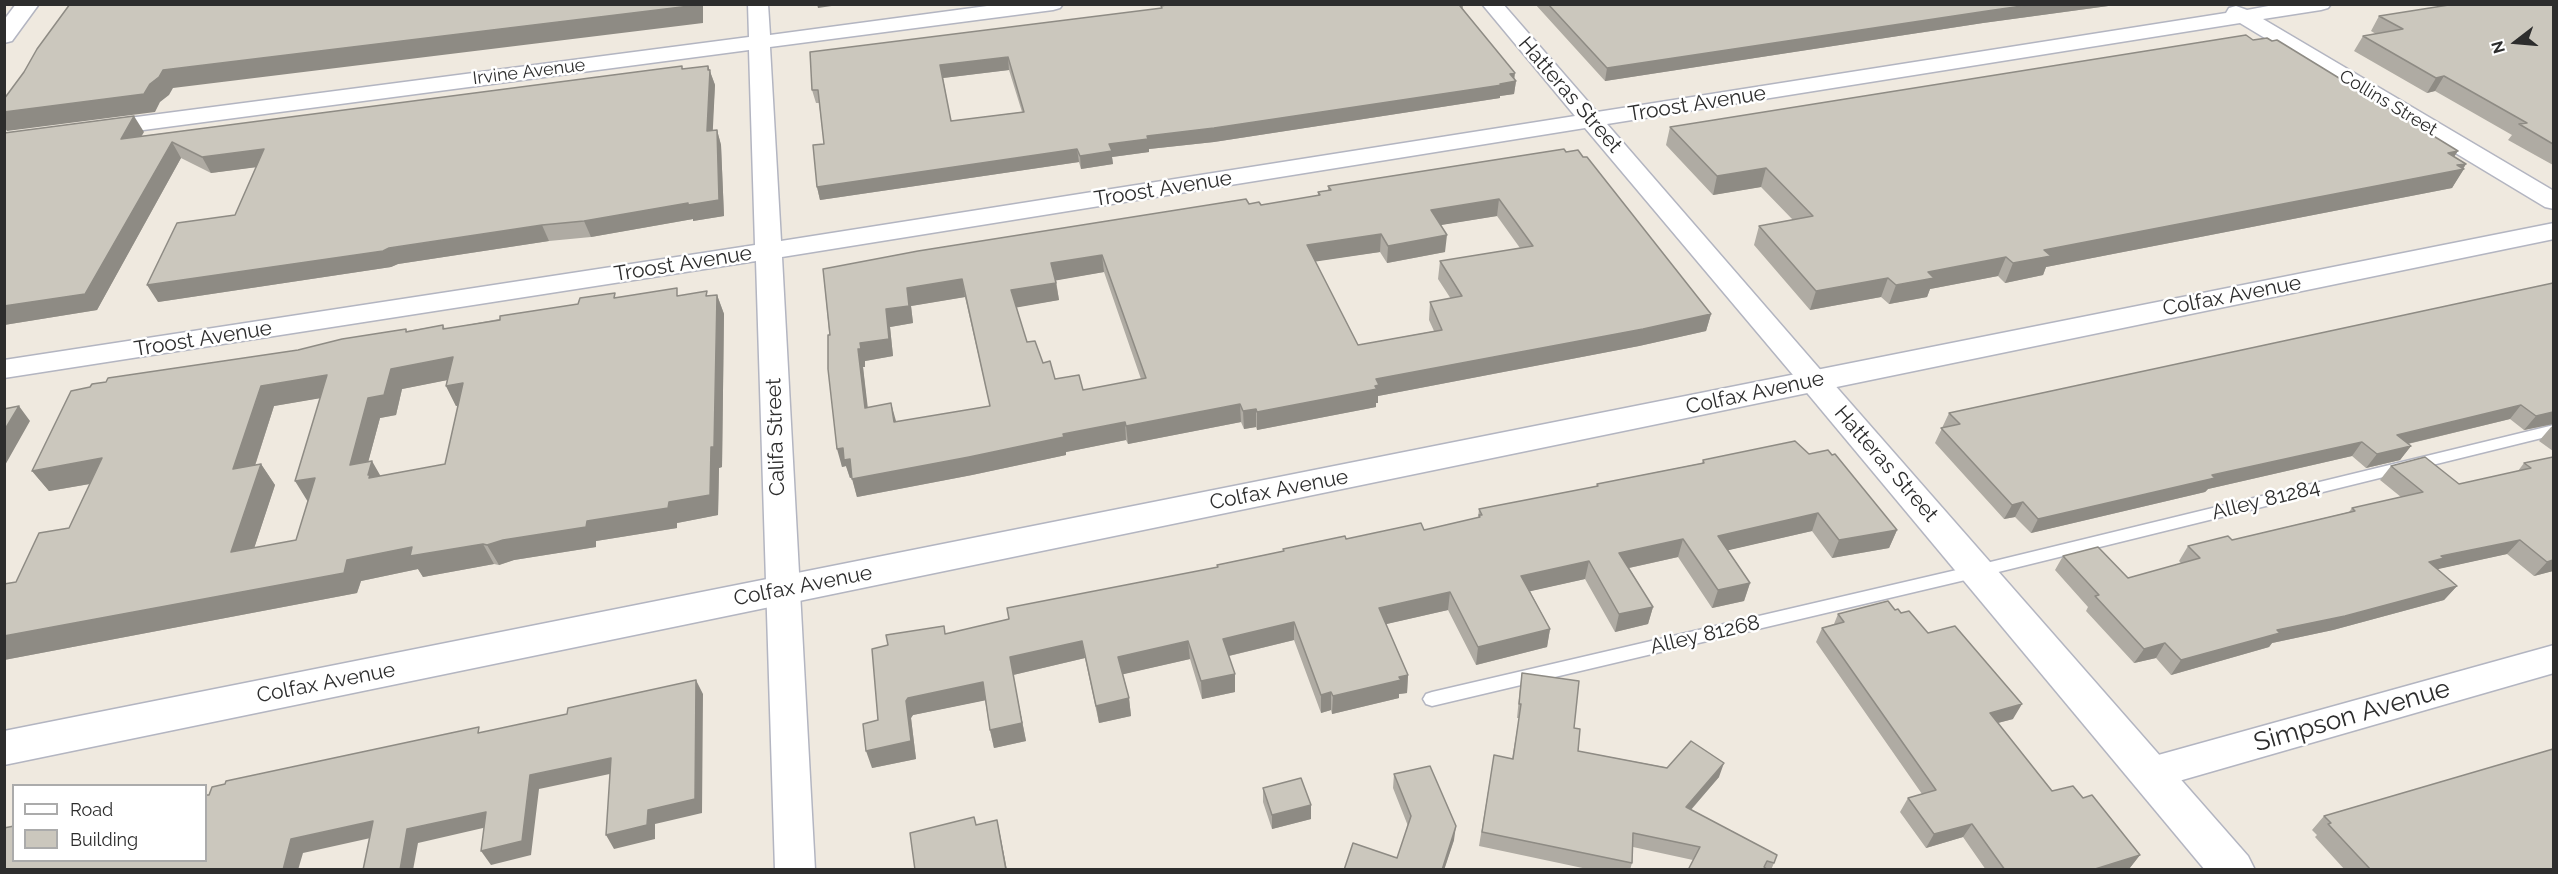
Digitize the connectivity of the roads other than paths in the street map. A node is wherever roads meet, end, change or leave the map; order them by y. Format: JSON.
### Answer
{"nodes":[{"id":1,"x":28,"y":4,"type":"edge"},
{"id":2,"x":759,"y":4,"type":"edge"},
{"id":3,"x":1053,"y":4,"type":"edge"},
{"id":4,"x":1492,"y":4,"type":"edge"},
{"id":5,"x":2223,"y":4,"type":"edge"},
{"id":6,"x":2321,"y":4,"type":"edge"},
{"id":7,"x":2244,"y":17,"type":"junction"},
{"id":8,"x":4,"y":36,"type":"edge"},
{"id":9,"x":760,"y":42,"type":"junction"},
{"id":10,"x":1593,"y":120,"type":"junction"},
{"id":11,"x":75,"y":132,"type":"edge"},
{"id":12,"x":2553,"y":202,"type":"edge"},
{"id":13,"x":2553,"y":231,"type":"edge"},
{"id":14,"x":768,"y":251,"type":"junction"},
{"id":15,"x":4,"y":369,"type":"edge"},
{"id":16,"x":1814,"y":381,"type":"junction"},
{"id":17,"x":2553,"y":430,"type":"edge"},
{"id":18,"x":1978,"y":571,"type":"junction"},
{"id":19,"x":783,"y":591,"type":"junction"},
{"id":20,"x":2553,"y":659,"type":"edge"},
{"id":21,"x":1432,"y":699,"type":"dead end"},
{"id":22,"x":4,"y":747,"type":"edge"},
{"id":23,"x":2151,"y":772,"type":"junction"},
{"id":24,"x":795,"y":870,"type":"edge"},
{"id":25,"x":2233,"y":870,"type":"edge"}],
"edges":[{"from":1,"to":8,"type":"main road"},
{"from":2,"to":9,"type":"street","name":"Califa Street"},
{"from":3,"to":9,"type":"street","name":"Irvine Avenue"},
{"from":4,"to":10,"type":"street","name":"Hatteras Street"},
{"from":5,"to":7,"type":"street","name":"Collins Street"},
{"from":6,"to":7,"type":"street","name":"Troost Avenue"},
{"from":7,"to":10,"type":"street","name":"Troost Avenue"},
{"from":7,"to":12,"type":"street","name":"Collins Street"},
{"from":9,"to":11,"type":"street","name":"Irvine Avenue"},
{"from":9,"to":14,"type":"street","name":"Califa Street"},
{"from":10,"to":14,"type":"street","name":"Troost Avenue"},
{"from":10,"to":16,"type":"street","name":"Hatteras Street"},
{"from":13,"to":16,"type":"main road","name":"Colfax Avenue"},
{"from":14,"to":15,"type":"street","name":"Troost Avenue"},
{"from":14,"to":19,"type":"street","name":"Califa Street"},
{"from":16,"to":18,"type":"main road","name":"Hatteras Street"},
{"from":16,"to":19,"type":"main road","name":"Colfax Avenue"},
{"from":17,"to":18,"type":"lane","name":"Alley 81284"},
{"from":18,"to":21,"type":"lane","name":"Alley 81268"},
{"from":18,"to":23,"type":"main road","name":"Hatteras Street"},
{"from":19,"to":22,"type":"main road","name":"Colfax Avenue"},
{"from":19,"to":24,"type":"street","name":"Califa Street"},
{"from":20,"to":23,"type":"street","name":"Simpson Avenue"},
{"from":23,"to":25,"type":"main road","name":"Hatteras Street"}]}
